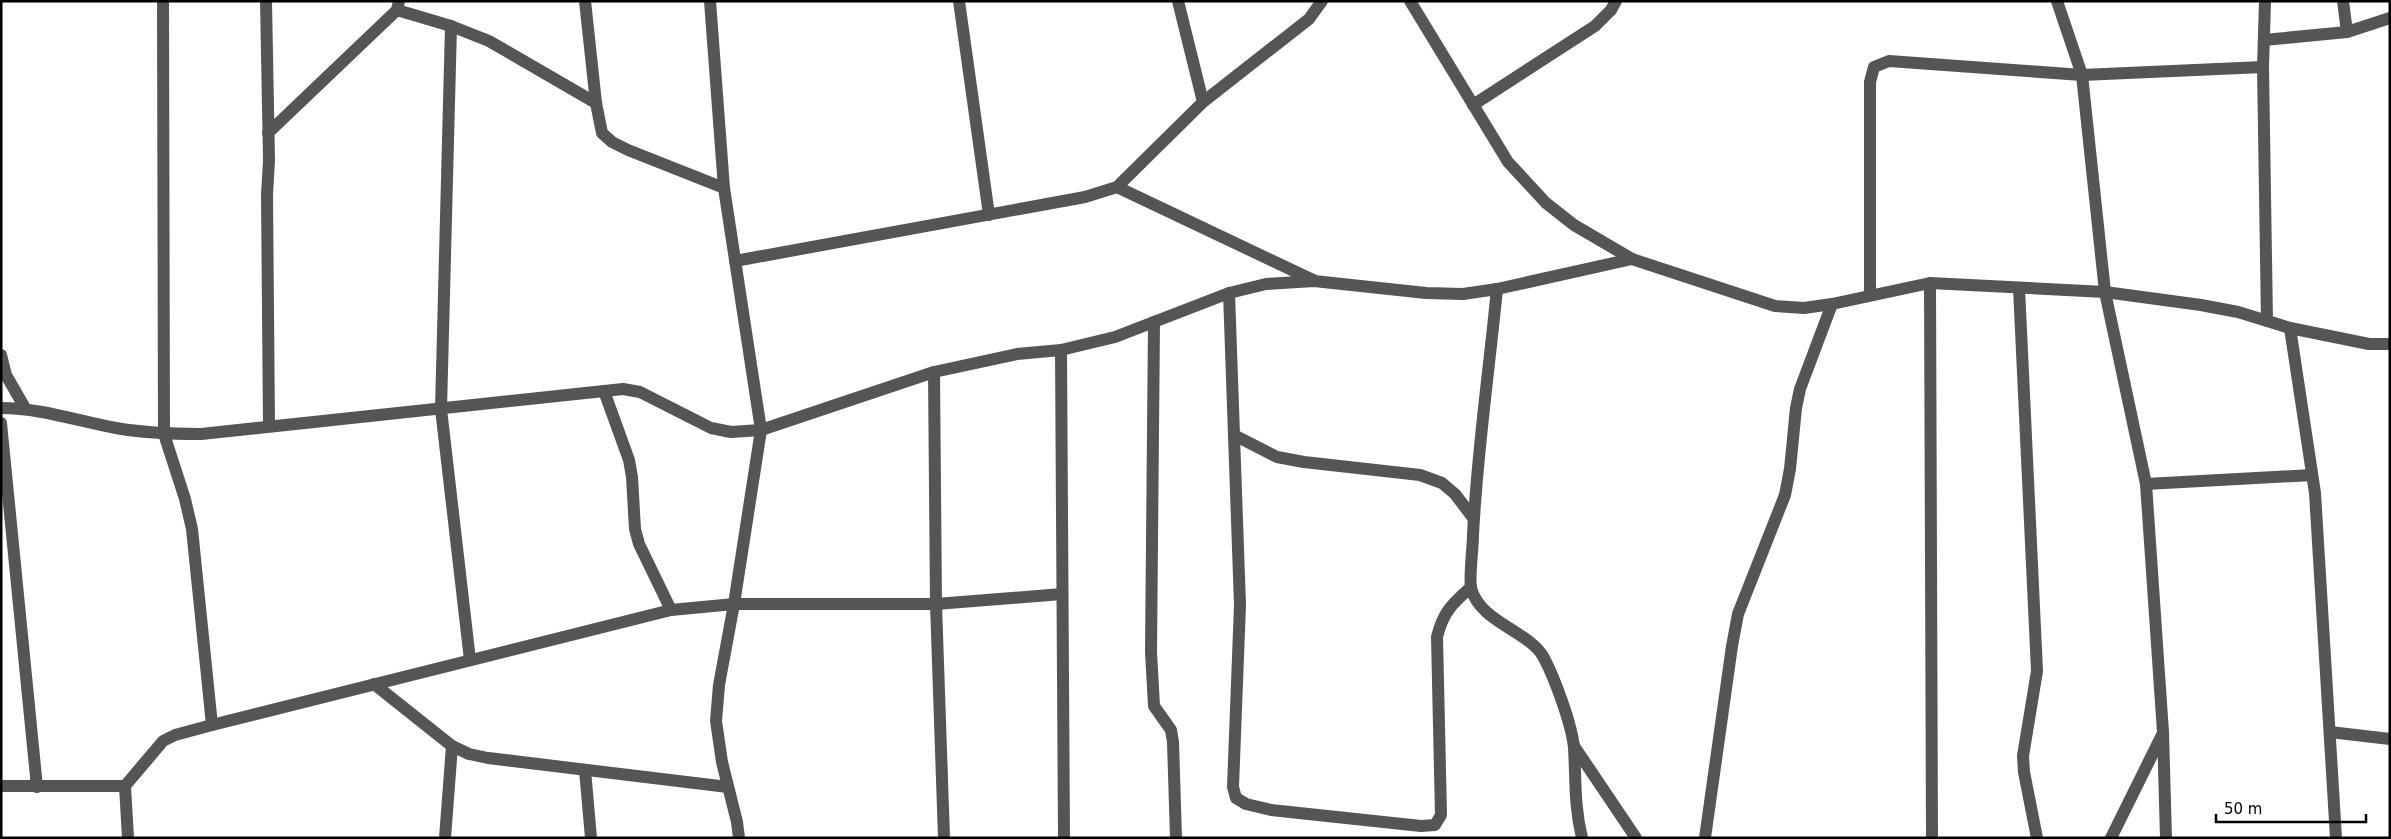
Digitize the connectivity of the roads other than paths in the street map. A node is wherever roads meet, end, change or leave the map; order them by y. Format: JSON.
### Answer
{"nodes":[{"id":1,"x":163,"y":1,"type":"edge"},
{"id":2,"x":266,"y":1,"type":"edge"},
{"id":3,"x":585,"y":1,"type":"edge"},
{"id":4,"x":710,"y":1,"type":"edge"},
{"id":5,"x":959,"y":1,"type":"edge"},
{"id":6,"x":1178,"y":1,"type":"edge"},
{"id":7,"x":1322,"y":1,"type":"edge"},
{"id":8,"x":1410,"y":1,"type":"edge"},
{"id":9,"x":1616,"y":1,"type":"edge"},
{"id":10,"x":2057,"y":1,"type":"edge"},
{"id":11,"x":2265,"y":1,"type":"edge"},
{"id":12,"x":2343,"y":1,"type":"edge"},
{"id":13,"x":398,"y":6,"type":"edge"},
{"id":14,"x":2390,"y":18,"type":"edge"},
{"id":15,"x":451,"y":26,"type":"junction"},
{"id":16,"x":2347,"y":32,"type":"junction"},
{"id":17,"x":2264,"y":40,"type":"junction"},
{"id":18,"x":2263,"y":67,"type":"junction"},
{"id":19,"x":2082,"y":75,"type":"junction"},
{"id":20,"x":1204,"y":102,"type":"junction"},
{"id":21,"x":596,"y":103,"type":"junction"},
{"id":22,"x":1473,"y":105,"type":"junction"},
{"id":23,"x":268,"y":133,"type":"junction"},
{"id":24,"x":1117,"y":187,"type":"junction"},
{"id":25,"x":724,"y":188,"type":"junction"},
{"id":26,"x":989,"y":214,"type":"junction"},
{"id":27,"x":1632,"y":259,"type":"junction"},
{"id":28,"x":735,"y":262,"type":"junction"},
{"id":29,"x":1314,"y":281,"type":"junction"},
{"id":30,"x":1930,"y":283,"type":"junction"},
{"id":31,"x":2018,"y":288,"type":"junction"},
{"id":32,"x":1497,"y":289,"type":"junction"},
{"id":33,"x":2105,"y":292,"type":"junction"},
{"id":34,"x":1229,"y":294,"type":"junction"},
{"id":35,"x":1870,"y":295,"type":"junction"},
{"id":36,"x":1832,"y":304,"type":"junction"},
{"id":37,"x":2267,"y":321,"type":"junction"},
{"id":38,"x":1154,"y":322,"type":"junction"},
{"id":39,"x":2290,"y":328,"type":"junction"},
{"id":40,"x":2390,"y":344,"type":"edge"},
{"id":41,"x":1060,"y":350,"type":"junction"},
{"id":42,"x":1,"y":355,"type":"edge"},
{"id":43,"x":934,"y":372,"type":"junction"},
{"id":44,"x":604,"y":391,"type":"junction"},
{"id":45,"x":1,"y":408,"type":"edge"},
{"id":46,"x":26,"y":408,"type":"junction"},
{"id":47,"x":441,"y":409,"type":"junction"},
{"id":48,"x":1,"y":423,"type":"edge"},
{"id":49,"x":269,"y":426,"type":"junction"},
{"id":50,"x":761,"y":430,"type":"junction"},
{"id":51,"x":164,"y":434,"type":"junction"},
{"id":52,"x":1234,"y":435,"type":"junction"},
{"id":53,"x":2312,"y":475,"type":"junction"},
{"id":54,"x":2146,"y":484,"type":"junction"},
{"id":55,"x":1474,"y":519,"type":"junction"},
{"id":56,"x":1471,"y":587,"type":"junction"},
{"id":57,"x":1062,"y":594,"type":"junction"},
{"id":58,"x":734,"y":604,"type":"junction"},
{"id":59,"x":936,"y":604,"type":"junction"},
{"id":60,"x":671,"y":610,"type":"junction"},
{"id":61,"x":470,"y":660,"type":"junction"},
{"id":62,"x":374,"y":684,"type":"junction"},
{"id":63,"x":212,"y":725,"type":"junction"},
{"id":64,"x":2163,"y":732,"type":"junction"},
{"id":65,"x":2330,"y":732,"type":"junction"},
{"id":66,"x":2390,"y":739,"type":"edge"},
{"id":67,"x":452,"y":746,"type":"junction"},
{"id":68,"x":1574,"y":746,"type":"junction"},
{"id":69,"x":585,"y":770,"type":"junction"},
{"id":70,"x":1,"y":786,"type":"edge"},
{"id":71,"x":125,"y":786,"type":"junction"},
{"id":72,"x":37,"y":787,"type":"junction"},
{"id":73,"x":728,"y":787,"type":"junction"},
{"id":74,"x":128,"y":838,"type":"edge"},
{"id":75,"x":445,"y":838,"type":"edge"},
{"id":76,"x":591,"y":838,"type":"edge"},
{"id":77,"x":738,"y":838,"type":"edge"},
{"id":78,"x":944,"y":838,"type":"edge"},
{"id":79,"x":1064,"y":838,"type":"edge"},
{"id":80,"x":1176,"y":838,"type":"edge"},
{"id":81,"x":1582,"y":838,"type":"edge"},
{"id":82,"x":1636,"y":838,"type":"edge"},
{"id":83,"x":1705,"y":838,"type":"edge"},
{"id":84,"x":1932,"y":838,"type":"edge"},
{"id":85,"x":2037,"y":838,"type":"edge"},
{"id":86,"x":2111,"y":838,"type":"edge"},
{"id":87,"x":2166,"y":838,"type":"edge"},
{"id":88,"x":2336,"y":838,"type":"edge"}],
"edges":[{"from":1,"to":51,"type":"street"},
{"from":2,"to":23,"type":"street"},
{"from":3,"to":21,"type":"street"},
{"from":4,"to":25,"type":"street"},
{"from":5,"to":26,"type":"street"},
{"from":6,"to":20,"type":"street"},
{"from":7,"to":20,"type":"street"},
{"from":8,"to":22,"type":"street"},
{"from":9,"to":22,"type":"street"},
{"from":10,"to":19,"type":"street"},
{"from":11,"to":17,"type":"street"},
{"from":12,"to":16,"type":"street"},
{"from":13,"to":15,"type":"street"},
{"from":13,"to":23,"type":"street"},
{"from":14,"to":16,"type":"street"},
{"from":15,"to":21,"type":"street"},
{"from":15,"to":47,"type":"street"},
{"from":16,"to":17,"type":"street"},
{"from":17,"to":18,"type":"street"},
{"from":18,"to":19,"type":"street"},
{"from":18,"to":37,"type":"street"},
{"from":19,"to":33,"type":"street"},
{"from":19,"to":35,"type":"street"},
{"from":20,"to":24,"type":"street"},
{"from":21,"to":25,"type":"street"},
{"from":22,"to":27,"type":"street"},
{"from":23,"to":49,"type":"street"},
{"from":24,"to":26,"type":"street"},
{"from":24,"to":29,"type":"street"},
{"from":25,"to":28,"type":"street"},
{"from":26,"to":28,"type":"street"},
{"from":27,"to":32,"type":"street"},
{"from":27,"to":36,"type":"street"},
{"from":28,"to":50,"type":"street"},
{"from":29,"to":32,"type":"street"},
{"from":29,"to":34,"type":"street"},
{"from":30,"to":31,"type":"street"},
{"from":30,"to":35,"type":"street"},
{"from":30,"to":84,"type":"street"},
{"from":31,"to":33,"type":"street"},
{"from":31,"to":85,"type":"street"},
{"from":32,"to":55,"type":"street"},
{"from":33,"to":37,"type":"street"},
{"from":33,"to":54,"type":"street"},
{"from":34,"to":38,"type":"street"},
{"from":34,"to":52,"type":"street"},
{"from":35,"to":36,"type":"street"},
{"from":36,"to":83,"type":"street"},
{"from":37,"to":39,"type":"street"},
{"from":38,"to":41,"type":"street"},
{"from":38,"to":80,"type":"street"},
{"from":39,"to":40,"type":"street"},
{"from":39,"to":53,"type":"street"},
{"from":41,"to":43,"type":"street"},
{"from":41,"to":57,"type":"street"},
{"from":42,"to":46,"type":"street"},
{"from":43,"to":50,"type":"street"},
{"from":43,"to":59,"type":"street"},
{"from":44,"to":47,"type":"street"},
{"from":44,"to":50,"type":"street"},
{"from":44,"to":60,"type":"street"},
{"from":45,"to":46,"type":"street"},
{"from":46,"to":51,"type":"street"},
{"from":47,"to":49,"type":"street"},
{"from":47,"to":61,"type":"street"},
{"from":48,"to":72,"type":"street"},
{"from":49,"to":51,"type":"street"},
{"from":50,"to":58,"type":"street"},
{"from":51,"to":63,"type":"street"},
{"from":52,"to":55,"type":"street"},
{"from":52,"to":56,"type":"street"},
{"from":53,"to":54,"type":"street"},
{"from":53,"to":65,"type":"street"},
{"from":54,"to":64,"type":"street"},
{"from":55,"to":56,"type":"street"},
{"from":56,"to":68,"type":"street"},
{"from":57,"to":59,"type":"street"},
{"from":57,"to":79,"type":"street"},
{"from":58,"to":59,"type":"street"},
{"from":58,"to":60,"type":"street"},
{"from":58,"to":73,"type":"street"},
{"from":59,"to":78,"type":"street"},
{"from":60,"to":61,"type":"street"},
{"from":61,"to":62,"type":"street"},
{"from":62,"to":63,"type":"street"},
{"from":62,"to":67,"type":"street"},
{"from":63,"to":71,"type":"street"},
{"from":64,"to":86,"type":"street"},
{"from":64,"to":87,"type":"street"},
{"from":65,"to":66,"type":"street"},
{"from":65,"to":88,"type":"street"},
{"from":67,"to":69,"type":"street"},
{"from":67,"to":75,"type":"street"},
{"from":68,"to":81,"type":"street"},
{"from":68,"to":82,"type":"street"},
{"from":69,"to":73,"type":"street"},
{"from":69,"to":76,"type":"street"},
{"from":70,"to":72,"type":"street"},
{"from":71,"to":72,"type":"street"},
{"from":71,"to":74,"type":"street"},
{"from":73,"to":77,"type":"street"}]}
